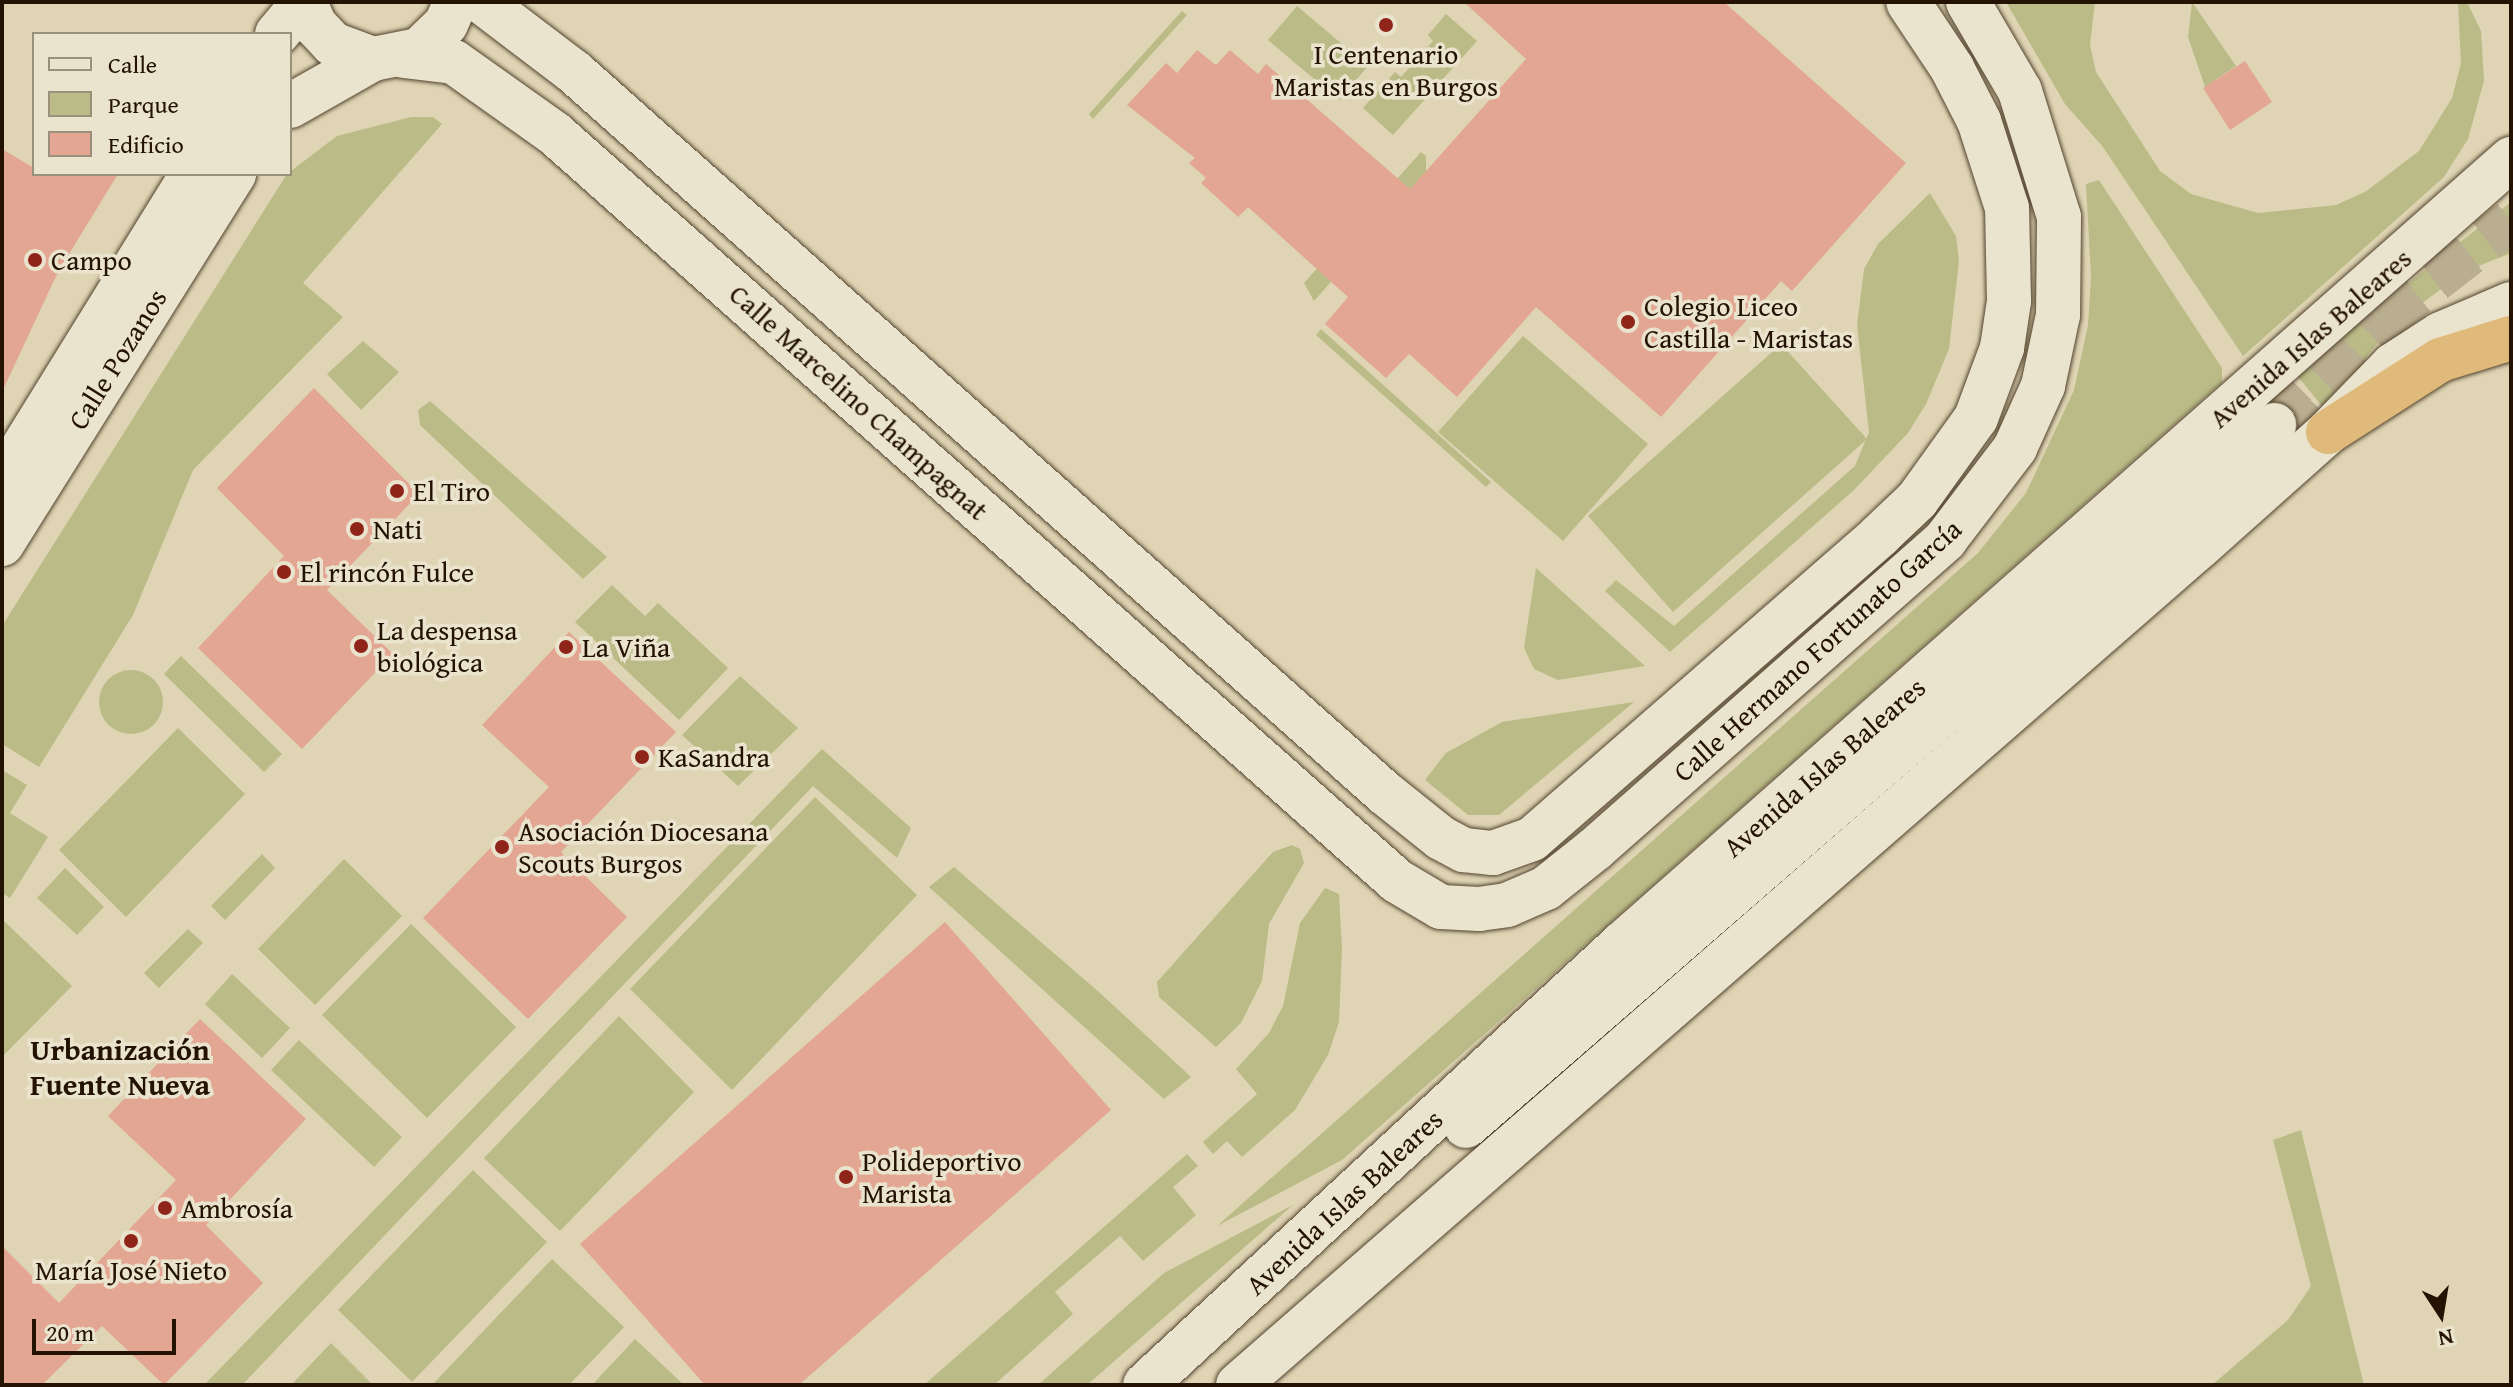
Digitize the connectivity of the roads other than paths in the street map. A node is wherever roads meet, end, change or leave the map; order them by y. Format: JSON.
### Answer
{"nodes":[{"id":1,"x":305,"y":2,"type":"edge"},
{"id":2,"x":456,"y":2,"type":"edge"},
{"id":3,"x":482,"y":2,"type":"edge"},
{"id":4,"x":1908,"y":2,"type":"edge"},
{"id":5,"x":1968,"y":2,"type":"edge"},
{"id":6,"x":279,"y":32,"type":"edge"},
{"id":7,"x":389,"y":58,"type":"junction"},
{"id":8,"x":292,"y":105,"type":"edge"},
{"id":9,"x":2511,"y":159,"type":"edge"},
{"id":10,"x":191,"y":176,"type":"edge"},
{"id":11,"x":233,"y":176,"type":"edge"},
{"id":12,"x":2511,"y":304,"type":"edge"},
{"id":13,"x":2511,"y":338,"type":"edge"},
{"id":14,"x":2274,"y":425,"type":"tunnel mouth"},
{"id":15,"x":2328,"y":432,"type":"junction"},
{"id":16,"x":2,"y":481,"type":"edge"},
{"id":17,"x":2,"y":544,"type":"edge"},
{"id":18,"x":1331,"y":746,"type":"junction"},
{"id":19,"x":1291,"y":788,"type":"junction"},
{"id":20,"x":1493,"y":853,"type":"joint"},
{"id":21,"x":1441,"y":907,"type":"joint"},
{"id":22,"x":1596,"y":1018,"type":"junction"},
{"id":23,"x":1145,"y":1385,"type":"edge"},
{"id":24,"x":1155,"y":1385,"type":"edge"},
{"id":25,"x":1222,"y":1385,"type":"edge"},
{"id":26,"x":1238,"y":1385,"type":"edge"}],
"edges":[{"from":1,"to":6,"type":"street"},
{"from":1,"to":7,"type":"street","name":"Calle Marcelino Champagnat"},
{"from":2,"to":7,"type":"street"},
{"from":3,"to":18,"type":"street","name":"Calle Marcelino Champagnat"},
{"from":4,"to":20,"type":"street","name":"Calle Hermano Fortunato García"},
{"from":5,"to":21,"type":"street","name":"Calle Hermano Fortunato García"},
{"from":7,"to":8,"type":"street"},
{"from":7,"to":19,"type":"street","name":"Calle Marcelino Champagnat"},
{"from":9,"to":23,"type":"street","name":"Avenida Islas Baleares"},
{"from":10,"to":16,"type":"street","name":"Calle Pozanos"},
{"from":11,"to":17,"type":"street","name":"Calle Pozanos"},
{"from":12,"to":15,"type":"street"},
{"from":13,"to":15,"type":"highway"},
{"from":14,"to":22,"type":"street","name":"Avenida Islas Baleares"},
{"from":15,"to":26,"type":"street"},
{"from":18,"to":19,"type":"street"},
{"from":18,"to":20,"type":"street","name":"Calle Marcelino Champagnat"},
{"from":19,"to":21,"type":"street","name":"Calle Marcelino Champagnat"},
{"from":22,"to":24,"type":"street","name":"Avenida Islas Baleares"},
{"from":22,"to":25,"type":"street","name":"Avenida Islas Baleares"}]}
